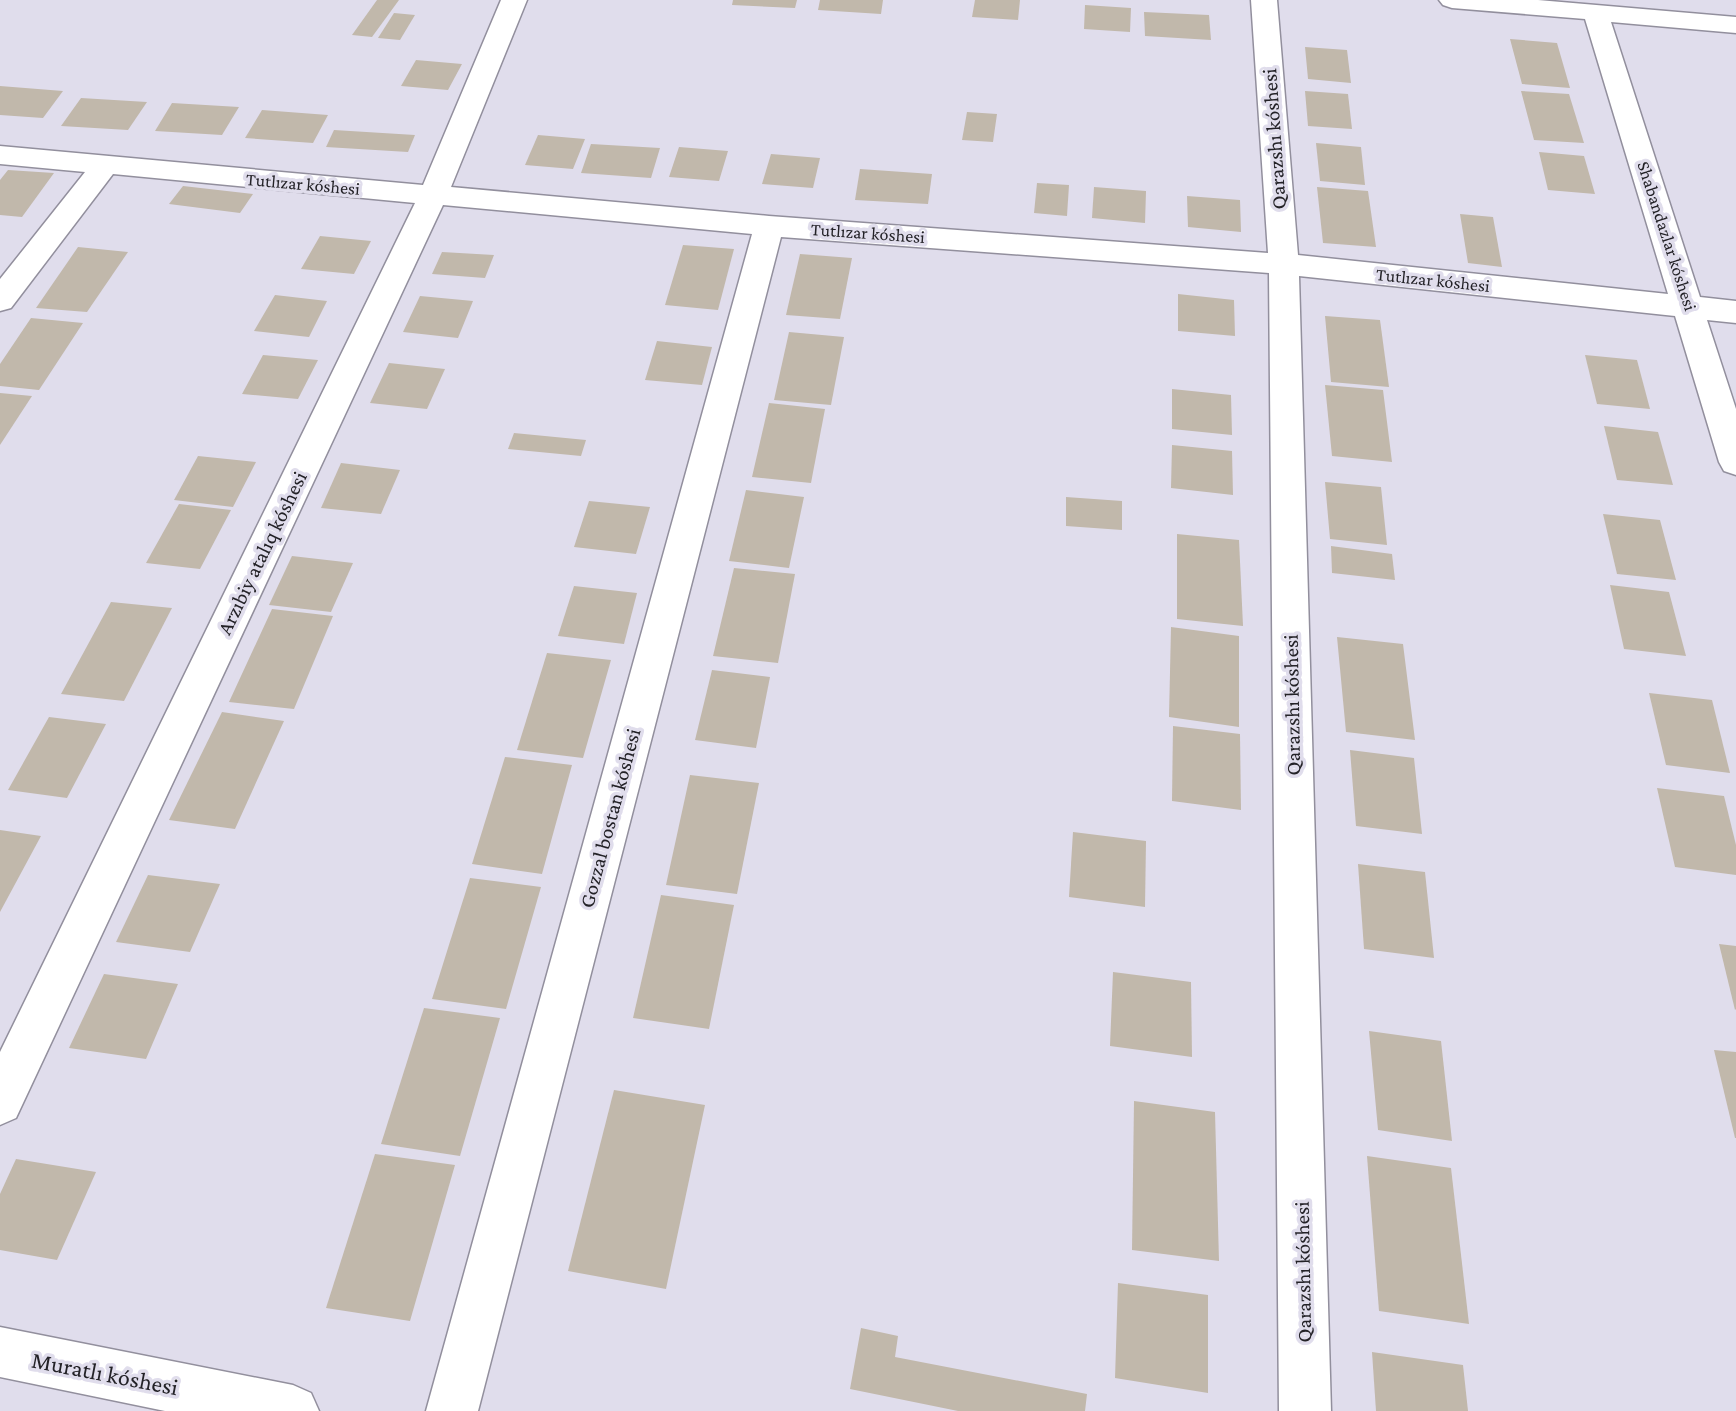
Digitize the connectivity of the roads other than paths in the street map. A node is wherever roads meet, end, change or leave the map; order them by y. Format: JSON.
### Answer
{"nodes":[{"id":1,"x":514,"y":0,"type":"edge"},
{"id":2,"x":1264,"y":0,"type":"edge"},
{"id":3,"x":1452,"y":0,"type":"edge"},
{"id":4,"x":1595,"y":12,"type":"junction"},
{"id":5,"x":1736,"y":24,"type":"edge"},
{"id":6,"x":0,"y":155,"type":"edge"},
{"id":7,"x":105,"y":165,"type":"junction"},
{"id":8,"x":433,"y":197,"type":"junction"},
{"id":9,"x":769,"y":226,"type":"junction"},
{"id":10,"x":1284,"y":264,"type":"junction"},
{"id":11,"x":0,"y":300,"type":"edge"},
{"id":12,"x":1689,"y":306,"type":"junction"},
{"id":13,"x":1736,"y":312,"type":"edge"},
{"id":14,"x":1736,"y":462,"type":"edge"},
{"id":15,"x":0,"y":1102,"type":"edge"},
{"id":16,"x":0,"y":1352,"type":"edge"},
{"id":17,"x":293,"y":1411,"type":"edge"},
{"id":18,"x":452,"y":1411,"type":"edge"},
{"id":19,"x":1305,"y":1411,"type":"edge"}],
"edges":[{"from":1,"to":8,"type":"street","name":"Arzıbiy atalıq kóshesi"},
{"from":2,"to":10,"type":"street","name":"Qarazshı kóshesi"},
{"from":3,"to":4,"type":"street"},
{"from":4,"to":5,"type":"street"},
{"from":4,"to":12,"type":"street","name":"Shabandazlar kóshesi"},
{"from":6,"to":7,"type":"street","name":"Tutlızar kóshesi"},
{"from":7,"to":8,"type":"street","name":"Tutlızar kóshesi"},
{"from":7,"to":11,"type":"street"},
{"from":8,"to":9,"type":"street","name":"Tutlızar kóshesi"},
{"from":8,"to":15,"type":"street","name":"Arzıbiy atalıq kóshesi"},
{"from":9,"to":10,"type":"street","name":"Tutlızar kóshesi"},
{"from":9,"to":18,"type":"street","name":"Gozzal bostan kóshesi"},
{"from":10,"to":12,"type":"street","name":"Tutlızar kóshesi"},
{"from":10,"to":19,"type":"street","name":"Qarazshı kóshesi"},
{"from":12,"to":13,"type":"street","name":"Tutlızar kóshesi"},
{"from":12,"to":14,"type":"street","name":"Shabandazlar kóshesi"},
{"from":16,"to":17,"type":"street","name":"Muratlı kóshesi"}]}
